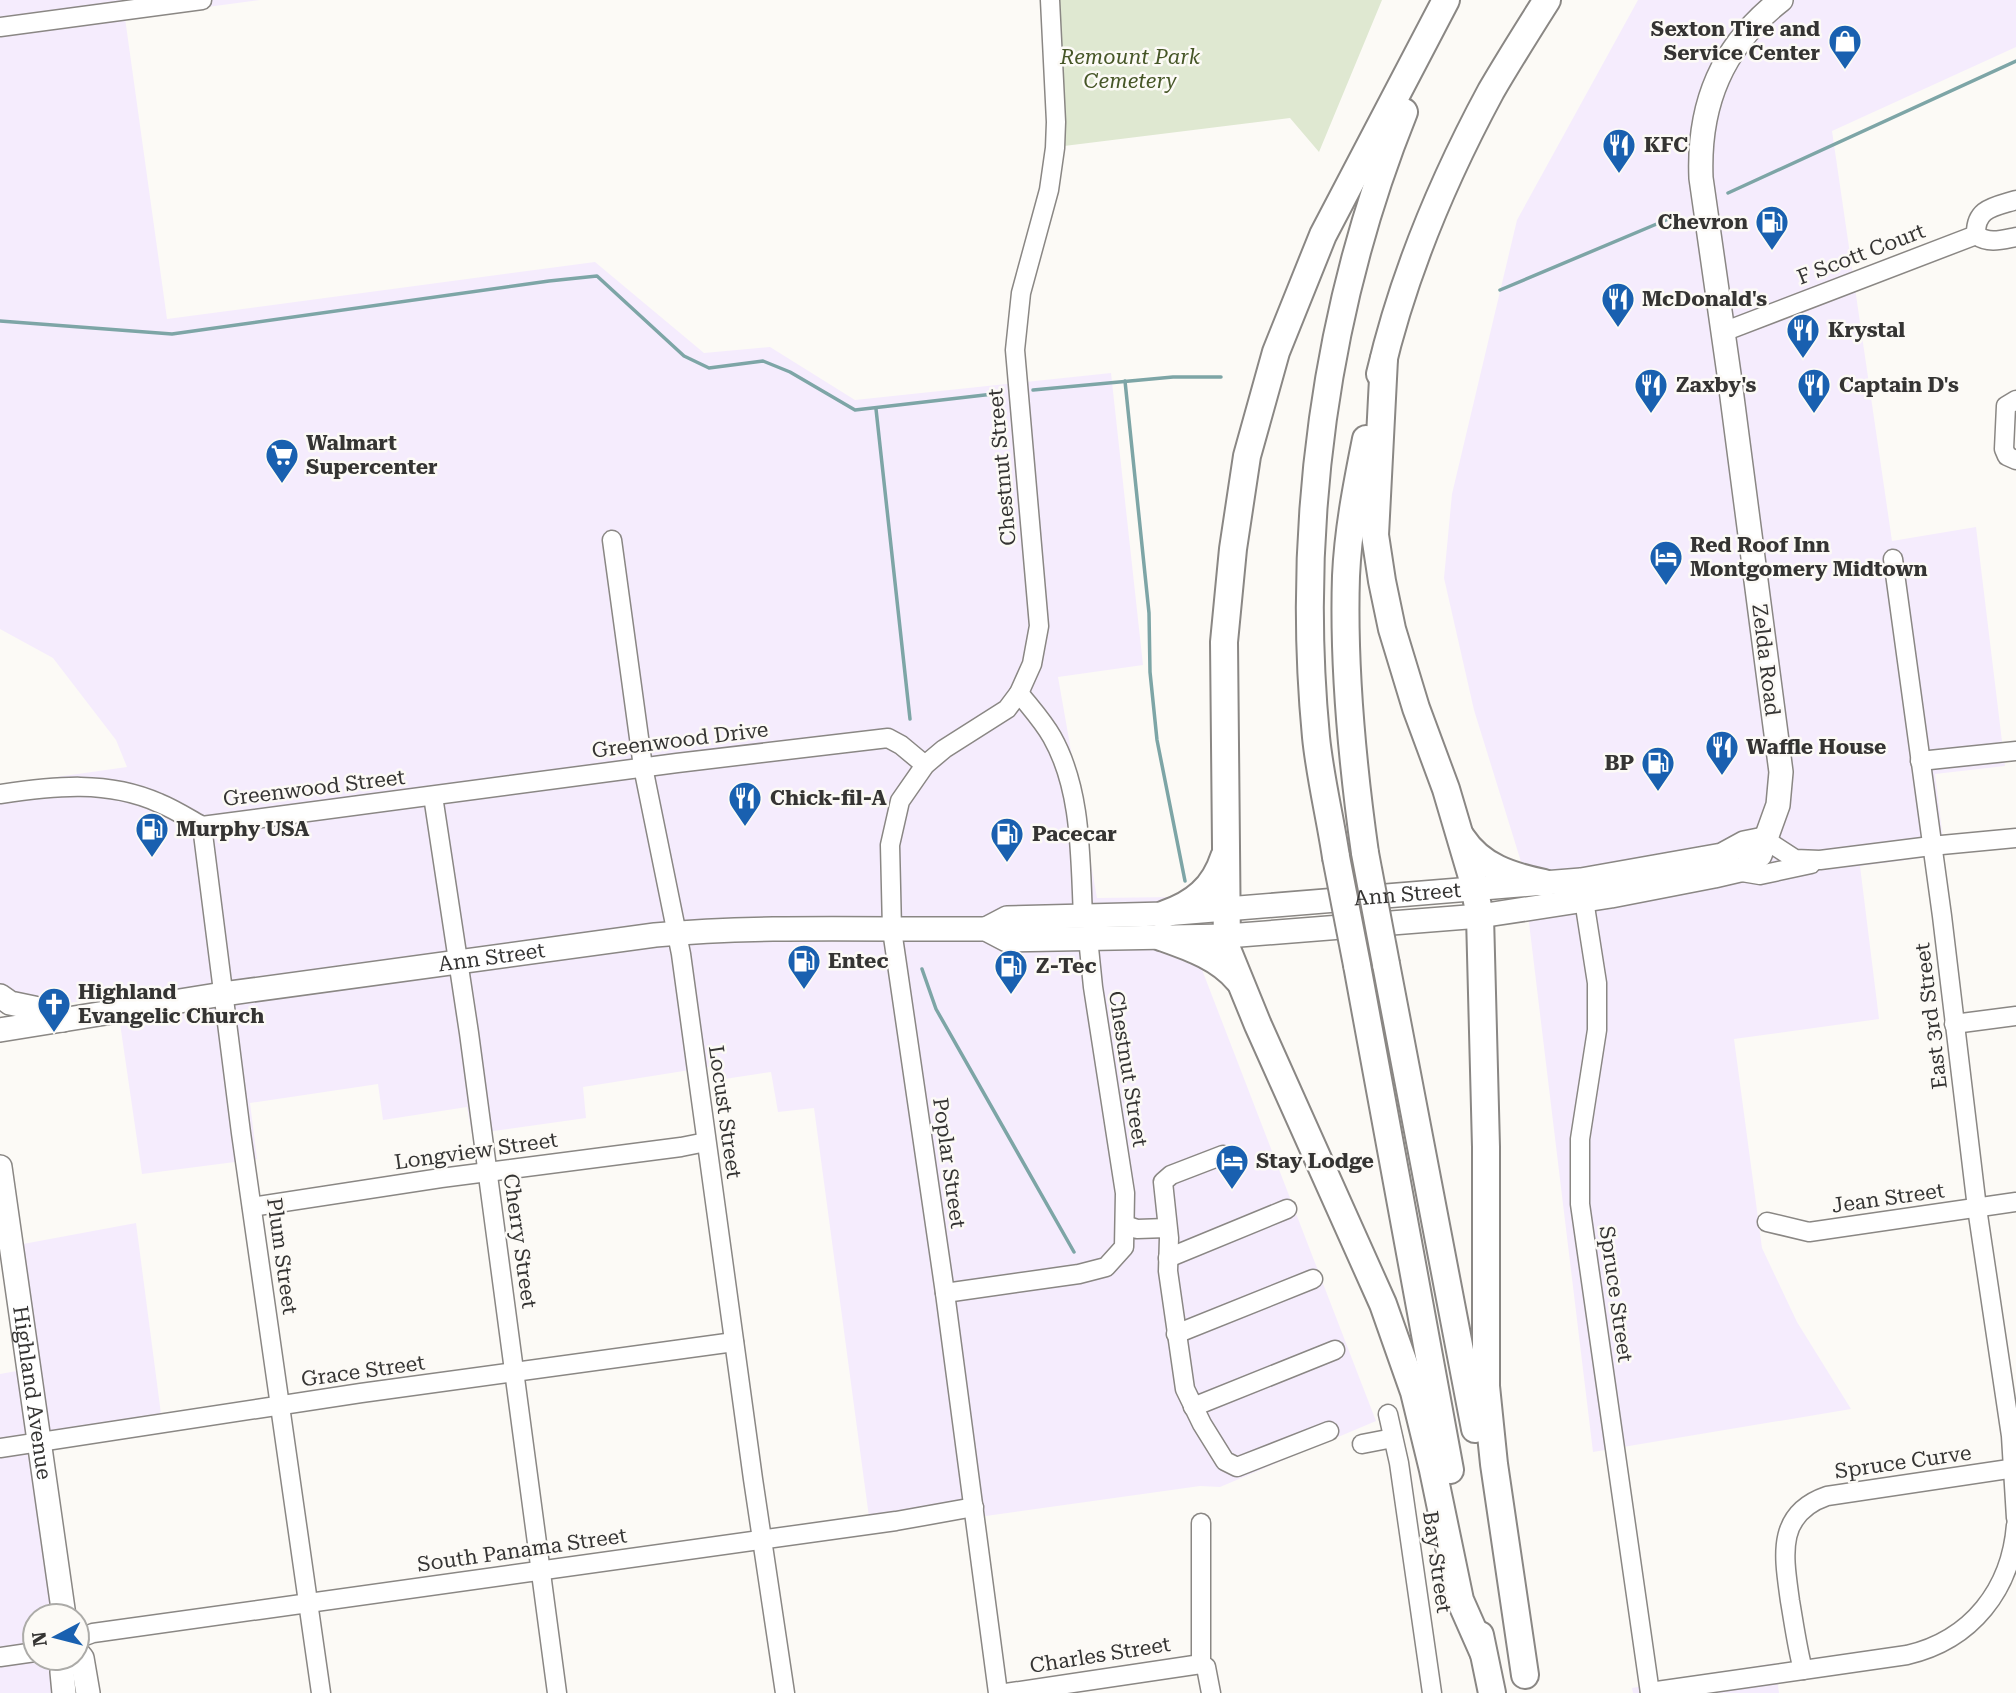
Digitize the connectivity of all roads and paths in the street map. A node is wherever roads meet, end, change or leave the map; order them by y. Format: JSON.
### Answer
{"nodes":[{"id":1,"x":202,"y":0,"type":"edge"},
{"id":2,"x":1050,"y":0,"type":"edge"},
{"id":3,"x":1447,"y":0,"type":"edge"},
{"id":4,"x":1547,"y":0,"type":"edge"},
{"id":5,"x":1781,"y":0,"type":"edge"},
{"id":6,"x":0,"y":27,"type":"edge"},
{"id":7,"x":2016,"y":200,"type":"edge"},
{"id":8,"x":1976,"y":235,"type":"junction"},
{"id":9,"x":2016,"y":237,"type":"edge"},
{"id":10,"x":1723,"y":332,"type":"junction"},
{"id":11,"x":1384,"y":359,"type":"junction"},
{"id":12,"x":2016,"y":400,"type":"edge"},
{"id":13,"x":2016,"y":460,"type":"edge"},
{"id":14,"x":612,"y":540,"type":"dead end"},
{"id":15,"x":1893,"y":559,"type":"dead end"},
{"id":16,"x":1019,"y":693,"type":"junction"},
{"id":17,"x":2016,"y":751,"type":"edge"},
{"id":18,"x":1920,"y":761,"type":"junction"},
{"id":19,"x":925,"y":765,"type":"junction"},
{"id":20,"x":643,"y":767,"type":"junction"},
{"id":21,"x":0,"y":794,"type":"edge"},
{"id":22,"x":433,"y":796,"type":"junction"},
{"id":23,"x":202,"y":826,"type":"junction"},
{"id":24,"x":1459,"y":834,"type":"junction"},
{"id":25,"x":2016,"y":838,"type":"edge"},
{"id":26,"x":1764,"y":839,"type":"junction"},
{"id":27,"x":1931,"y":846,"type":"junction"},
{"id":28,"x":1227,"y":849,"type":"junction"},
{"id":29,"x":1823,"y":860,"type":"junction"},
{"id":30,"x":1736,"y":871,"type":"junction"},
{"id":31,"x":1544,"y":883,"type":"junction"},
{"id":32,"x":1584,"y":900,"type":"junction"},
{"id":33,"x":1478,"y":903,"type":"junction"},
{"id":34,"x":1227,"y":923,"type":"junction"},
{"id":35,"x":1163,"y":926,"type":"junction"},
{"id":36,"x":1085,"y":927,"type":"junction"},
{"id":37,"x":892,"y":930,"type":"junction"},
{"id":38,"x":678,"y":933,"type":"junction"},
{"id":39,"x":458,"y":963,"type":"junction"},
{"id":40,"x":1243,"y":989,"type":"junction"},
{"id":41,"x":223,"y":994,"type":"junction"},
{"id":42,"x":0,"y":996,"type":"edge"},
{"id":43,"x":2016,"y":1016,"type":"edge"},
{"id":44,"x":63,"y":1020,"type":"junction"},
{"id":45,"x":1954,"y":1024,"type":"junction"},
{"id":46,"x":0,"y":1030,"type":"edge"},
{"id":47,"x":706,"y":1142,"type":"junction"},
{"id":48,"x":1223,"y":1155,"type":"dead end"},
{"id":49,"x":0,"y":1167,"type":"edge"},
{"id":50,"x":488,"y":1172,"type":"junction"},
{"id":51,"x":2016,"y":1202,"type":"edge"},
{"id":52,"x":252,"y":1207,"type":"junction"},
{"id":53,"x":1977,"y":1208,"type":"junction"},
{"id":54,"x":1287,"y":1209,"type":"dead end"},
{"id":55,"x":1126,"y":1216,"type":"junction"},
{"id":56,"x":1767,"y":1222,"type":"dead end"},
{"id":57,"x":1167,"y":1228,"type":"junction"},
{"id":58,"x":6,"y":1237,"type":"edge"},
{"id":59,"x":1168,"y":1258,"type":"junction"},
{"id":60,"x":1313,"y":1279,"type":"dead end"},
{"id":61,"x":945,"y":1293,"type":"junction"},
{"id":62,"x":1176,"y":1334,"type":"junction"},
{"id":63,"x":734,"y":1342,"type":"junction"},
{"id":64,"x":1335,"y":1350,"type":"dead end"},
{"id":65,"x":515,"y":1373,"type":"junction"},
{"id":66,"x":280,"y":1406,"type":"junction"},
{"id":67,"x":1194,"y":1407,"type":"junction"},
{"id":68,"x":1388,"y":1414,"type":"dead end"},
{"id":69,"x":1329,"y":1431,"type":"dead end"},
{"id":70,"x":1393,"y":1438,"type":"junction"},
{"id":71,"x":41,"y":1442,"type":"junction"},
{"id":72,"x":1362,"y":1444,"type":"dead end"},
{"id":73,"x":0,"y":1448,"type":"edge"},
{"id":74,"x":2014,"y":1468,"type":"edge"},
{"id":75,"x":974,"y":1507,"type":"junction"},
{"id":76,"x":2016,"y":1518,"type":"edge"},
{"id":77,"x":1201,"y":1523,"type":"dead end"},
{"id":78,"x":2016,"y":1524,"type":"edge"},
{"id":79,"x":763,"y":1539,"type":"junction"},
{"id":80,"x":541,"y":1571,"type":"junction"},
{"id":81,"x":62,"y":1602,"type":"edge"},
{"id":82,"x":308,"y":1602,"type":"junction"},
{"id":83,"x":91,"y":1634,"type":"edge"},
{"id":84,"x":1483,"y":1652,"type":"junction"},
{"id":85,"x":21,"y":1654,"type":"edge"},
{"id":86,"x":0,"y":1657,"type":"edge"},
{"id":87,"x":1201,"y":1664,"type":"junction"},
{"id":88,"x":1803,"y":1670,"type":"junction"},
{"id":89,"x":62,"y":1672,"type":"edge"},
{"id":90,"x":84,"y":1672,"type":"edge"},
{"id":91,"x":1526,"y":1684,"type":"edge"},
{"id":92,"x":64,"y":1693,"type":"edge"},
{"id":93,"x":88,"y":1693,"type":"edge"},
{"id":94,"x":321,"y":1693,"type":"edge"},
{"id":95,"x":557,"y":1693,"type":"edge"},
{"id":96,"x":785,"y":1693,"type":"edge"},
{"id":97,"x":998,"y":1693,"type":"edge"},
{"id":98,"x":1006,"y":1693,"type":"edge"},
{"id":99,"x":1211,"y":1693,"type":"edge"},
{"id":100,"x":1432,"y":1693,"type":"edge"},
{"id":101,"x":1492,"y":1693,"type":"edge"},
{"id":102,"x":1650,"y":1693,"type":"edge"}],
"edges":[{"from":1,"to":6,"type":"street"},
{"from":2,"to":16,"type":"street","name":"Chestnut Street"},
{"from":3,"to":28,"type":"highway"},
{"from":3,"to":84,"type":"highway","bridge":true},
{"from":4,"to":11,"type":"highway"},
{"from":5,"to":10,"type":"main road","name":"Zelda Road"},
{"from":7,"to":8,"type":"street"},
{"from":8,"to":9,"type":"street","name":"F Scott Court"},
{"from":8,"to":10,"type":"street","name":"F Scott Court"},
{"from":10,"to":26,"type":"main road","name":"Zelda Road"},
{"from":11,"to":24,"type":"highway"},
{"from":11,"to":91,"type":"highway","bridge":true},
{"from":12,"to":13,"type":"street"},
{"from":14,"to":20,"type":"street","name":"Locust Street"},
{"from":15,"to":18,"type":"street","name":"East 3rd Street"},
{"from":16,"to":19,"type":"street","name":"Poplar Street"},
{"from":16,"to":36,"type":"street","name":"Chestnut Street"},
{"from":17,"to":18,"type":"street"},
{"from":18,"to":27,"type":"street","name":"East 3rd Street"},
{"from":19,"to":20,"type":"street","name":"Greenwood Drive"},
{"from":19,"to":37,"type":"street","name":"Poplar Street"},
{"from":20,"to":22,"type":"street","name":"Greenwood Drive"},
{"from":20,"to":38,"type":"street","name":"Locust Street"},
{"from":21,"to":23,"type":"street"},
{"from":22,"to":23,"type":"street","name":"Greenwood Street"},
{"from":22,"to":39,"type":"street","name":"Cherry Street"},
{"from":23,"to":41,"type":"street","name":"Plum Street"},
{"from":24,"to":31,"type":"highway"},
{"from":24,"to":33,"type":"highway"},
{"from":25,"to":27,"type":"street","name":"Ann Street"},
{"from":26,"to":29,"type":"street","name":"Ann Street"},
{"from":26,"to":30,"type":"main road","name":"Zelda Road"},
{"from":26,"to":31,"type":"main road","name":"Ann Street"},
{"from":27,"to":29,"type":"street","name":"Ann Street"},
{"from":27,"to":45,"type":"street","name":"East 3rd Street"},
{"from":28,"to":34,"type":"highway"},
{"from":28,"to":35,"type":"highway"},
{"from":29,"to":30,"type":"street","name":"Ann Street"},
{"from":30,"to":32,"type":"main road","name":"Ann Street"},
{"from":31,"to":33,"type":"main road","name":"Ann Street"},
{"from":32,"to":33,"type":"main road","name":"Ann Street"},
{"from":32,"to":102,"type":"street","name":"Spruce Street"},
{"from":33,"to":34,"type":"main road","name":"Ann Street"},
{"from":33,"to":91,"type":"highway"},
{"from":34,"to":35,"type":"main road","name":"Ann Street"},
{"from":34,"to":40,"type":"highway"},
{"from":35,"to":36,"type":"main road","name":"Ann Street"},
{"from":35,"to":40,"type":"highway"},
{"from":36,"to":37,"type":"main road","name":"Ann Street"},
{"from":36,"to":55,"type":"street","name":"Chestnut Street"},
{"from":37,"to":38,"type":"main road","name":"Ann Street"},
{"from":37,"to":61,"type":"street","name":"Poplar Street"},
{"from":38,"to":39,"type":"main road","name":"Ann Street"},
{"from":38,"to":47,"type":"street","name":"Locust Street"},
{"from":39,"to":41,"type":"main road","name":"Ann Street"},
{"from":39,"to":50,"type":"street","name":"Cherry Street"},
{"from":40,"to":84,"type":"highway"},
{"from":41,"to":44,"type":"main road","name":"Ann Street"},
{"from":41,"to":52,"type":"street","name":"Plum Street"},
{"from":42,"to":44,"type":"main road"},
{"from":43,"to":45,"type":"street"},
{"from":44,"to":46,"type":"main road","name":"Ann Street"},
{"from":45,"to":53,"type":"street","name":"East 3rd Street"},
{"from":47,"to":50,"type":"street","name":"Longview Street"},
{"from":47,"to":63,"type":"street","name":"Locust Street"},
{"from":48,"to":57,"type":"street"},
{"from":49,"to":58,"type":"main road","name":"Highland Avenue"},
{"from":50,"to":52,"type":"street","name":"Longview Street"},
{"from":50,"to":65,"type":"street","name":"Cherry Street"},
{"from":51,"to":53,"type":"street","name":"Jean Street"},
{"from":52,"to":66,"type":"street","name":"Plum Street"},
{"from":53,"to":56,"type":"street","name":"Jean Street"},
{"from":53,"to":74,"type":"street","name":"East 3rd Street"},
{"from":54,"to":59,"type":"street"},
{"from":55,"to":57,"type":"street"},
{"from":55,"to":61,"type":"street"},
{"from":57,"to":59,"type":"street"},
{"from":58,"to":71,"type":"main road","name":"Highland Avenue"},
{"from":59,"to":62,"type":"street"},
{"from":60,"to":62,"type":"street"},
{"from":61,"to":75,"type":"street","name":"Poplar Street"},
{"from":62,"to":67,"type":"street"},
{"from":63,"to":65,"type":"street","name":"Grace Street"},
{"from":63,"to":79,"type":"street","name":"Locust Street"},
{"from":64,"to":67,"type":"street"},
{"from":65,"to":66,"type":"street","name":"Grace Street"},
{"from":65,"to":80,"type":"street","name":"Cherry Street"},
{"from":66,"to":71,"type":"street","name":"Grace Street"},
{"from":66,"to":82,"type":"street","name":"Plum Street"},
{"from":67,"to":69,"type":"street"},
{"from":68,"to":70,"type":"street","name":"Bay Street"},
{"from":70,"to":72,"type":"street"},
{"from":70,"to":100,"type":"street","name":"Bay Street"},
{"from":71,"to":73,"type":"street","name":"Grace Street"},
{"from":71,"to":81,"type":"main road","name":"Highland Avenue"},
{"from":74,"to":76,"type":"street"},
{"from":74,"to":88,"type":"street","name":"Spruce Curve"},
{"from":75,"to":79,"type":"street","name":"South Panama Street"},
{"from":75,"to":97,"type":"street","name":"Poplar Street"},
{"from":77,"to":87,"type":"street"},
{"from":78,"to":88,"type":"street"},
{"from":79,"to":80,"type":"street","name":"South Panama Street"},
{"from":79,"to":96,"type":"street","name":"Locust Street"},
{"from":80,"to":82,"type":"street","name":"South Panama Street"},
{"from":80,"to":95,"type":"street","name":"Cherry Street"},
{"from":82,"to":83,"type":"street","name":"South Panama Street"},
{"from":82,"to":94,"type":"street","name":"Plum Street"},
{"from":84,"to":101,"type":"highway"},
{"from":85,"to":86,"type":"street"},
{"from":87,"to":98,"type":"street","name":"Charles Street"},
{"from":87,"to":99,"type":"street"},
{"from":88,"to":102,"type":"street"},
{"from":89,"to":92,"type":"main road"},
{"from":90,"to":93,"type":"main road"}]}
